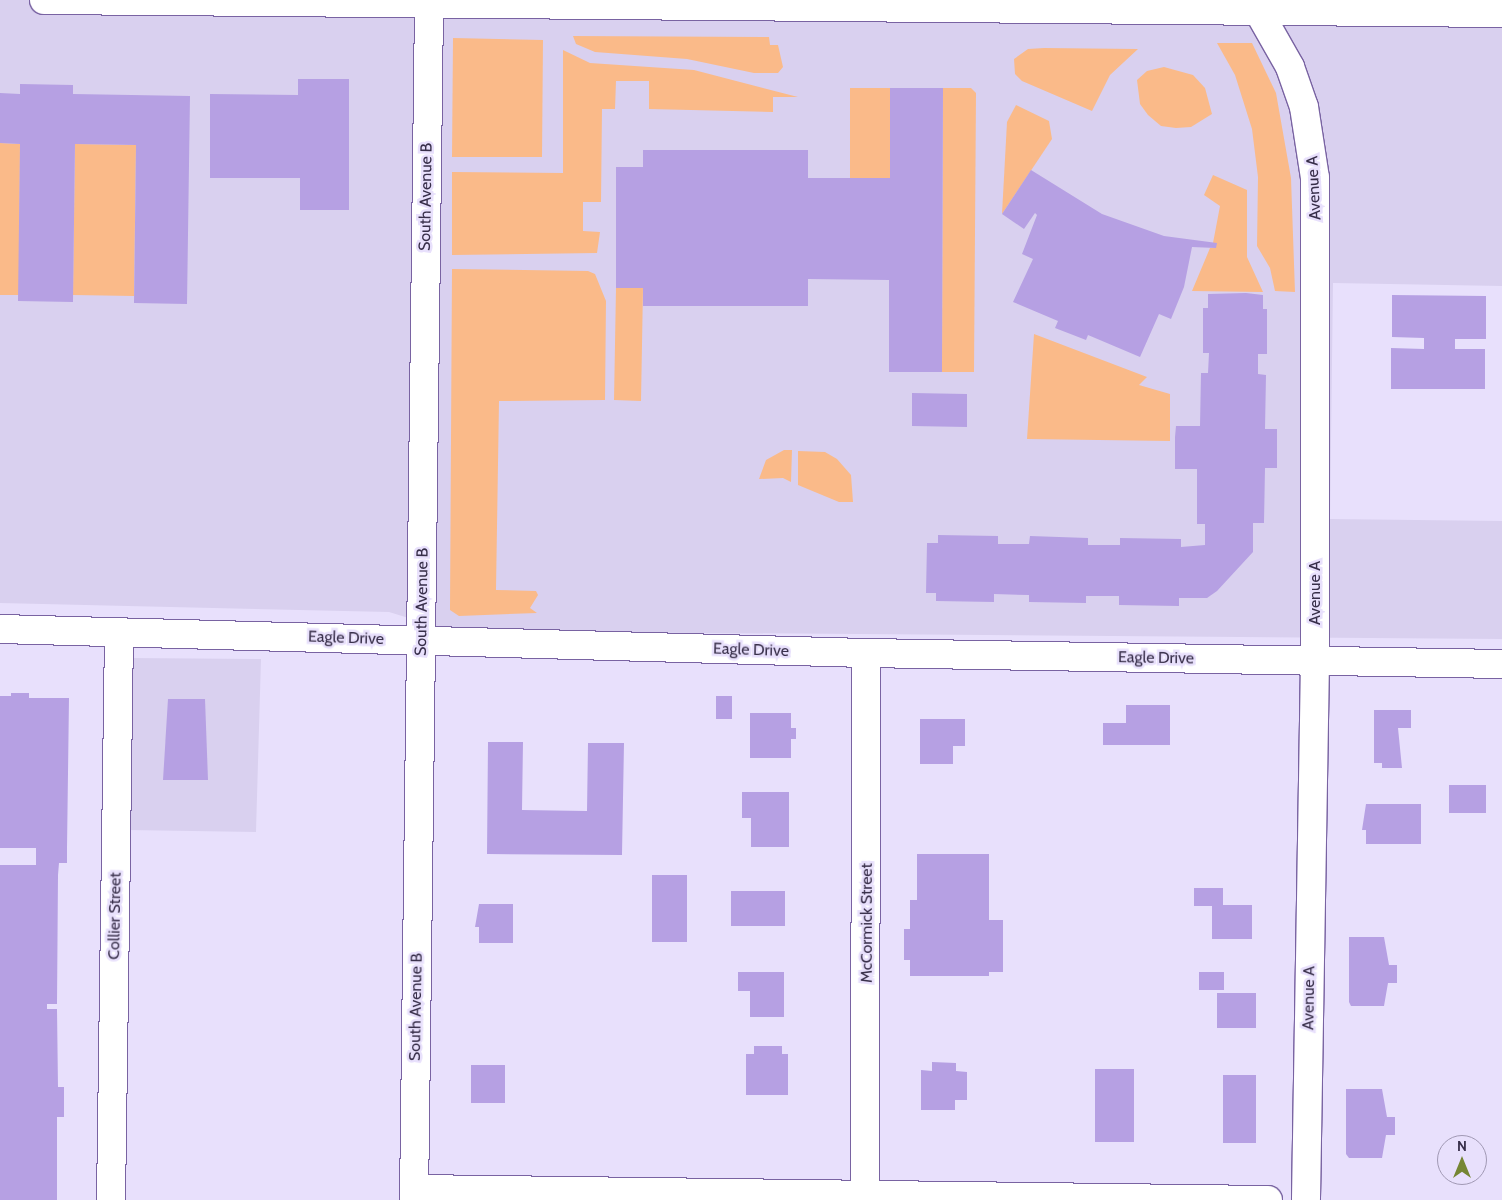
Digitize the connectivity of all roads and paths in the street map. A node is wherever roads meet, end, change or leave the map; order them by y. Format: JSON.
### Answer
{"nodes":[{"id":1,"x":44,"y":0,"type":"edge"},
{"id":2,"x":429,"y":4,"type":"junction"},
{"id":3,"x":1254,"y":5,"type":"edge"},
{"id":4,"x":1502,"y":13,"type":"edge"},
{"id":5,"x":0,"y":629,"type":"edge"},
{"id":6,"x":119,"y":632,"type":"junction"},
{"id":7,"x":421,"y":640,"type":"junction"},
{"id":8,"x":866,"y":653,"type":"junction"},
{"id":9,"x":1315,"y":661,"type":"junction"},
{"id":10,"x":1502,"y":664,"type":"edge"},
{"id":11,"x":865,"y":1192,"type":"junction"},
{"id":12,"x":414,"y":1194,"type":"edge"},
{"id":13,"x":111,"y":1200,"type":"edge"},
{"id":14,"x":1268,"y":1200,"type":"edge"},
{"id":15,"x":1306,"y":1200,"type":"edge"}],
"edges":[{"from":1,"to":2,"type":"street"},
{"from":2,"to":3,"type":"street"},
{"from":2,"to":7,"type":"street","name":"South Avenue B"},
{"from":3,"to":4,"type":"street"},
{"from":3,"to":9,"type":"street","name":"Avenue A"},
{"from":5,"to":6,"type":"street","name":"Eagle Drive"},
{"from":6,"to":7,"type":"street","name":"Eagle Drive"},
{"from":6,"to":13,"type":"street","name":"Collier Street"},
{"from":7,"to":8,"type":"street","name":"Eagle Drive"},
{"from":7,"to":12,"type":"street","name":"South Avenue B"},
{"from":8,"to":9,"type":"street","name":"Eagle Drive"},
{"from":8,"to":11,"type":"street","name":"McCormick Street"},
{"from":9,"to":10,"type":"street","name":"Eagle Drive"},
{"from":9,"to":15,"type":"street","name":"Avenue A"},
{"from":11,"to":12,"type":"street"},
{"from":11,"to":14,"type":"street"}]}
